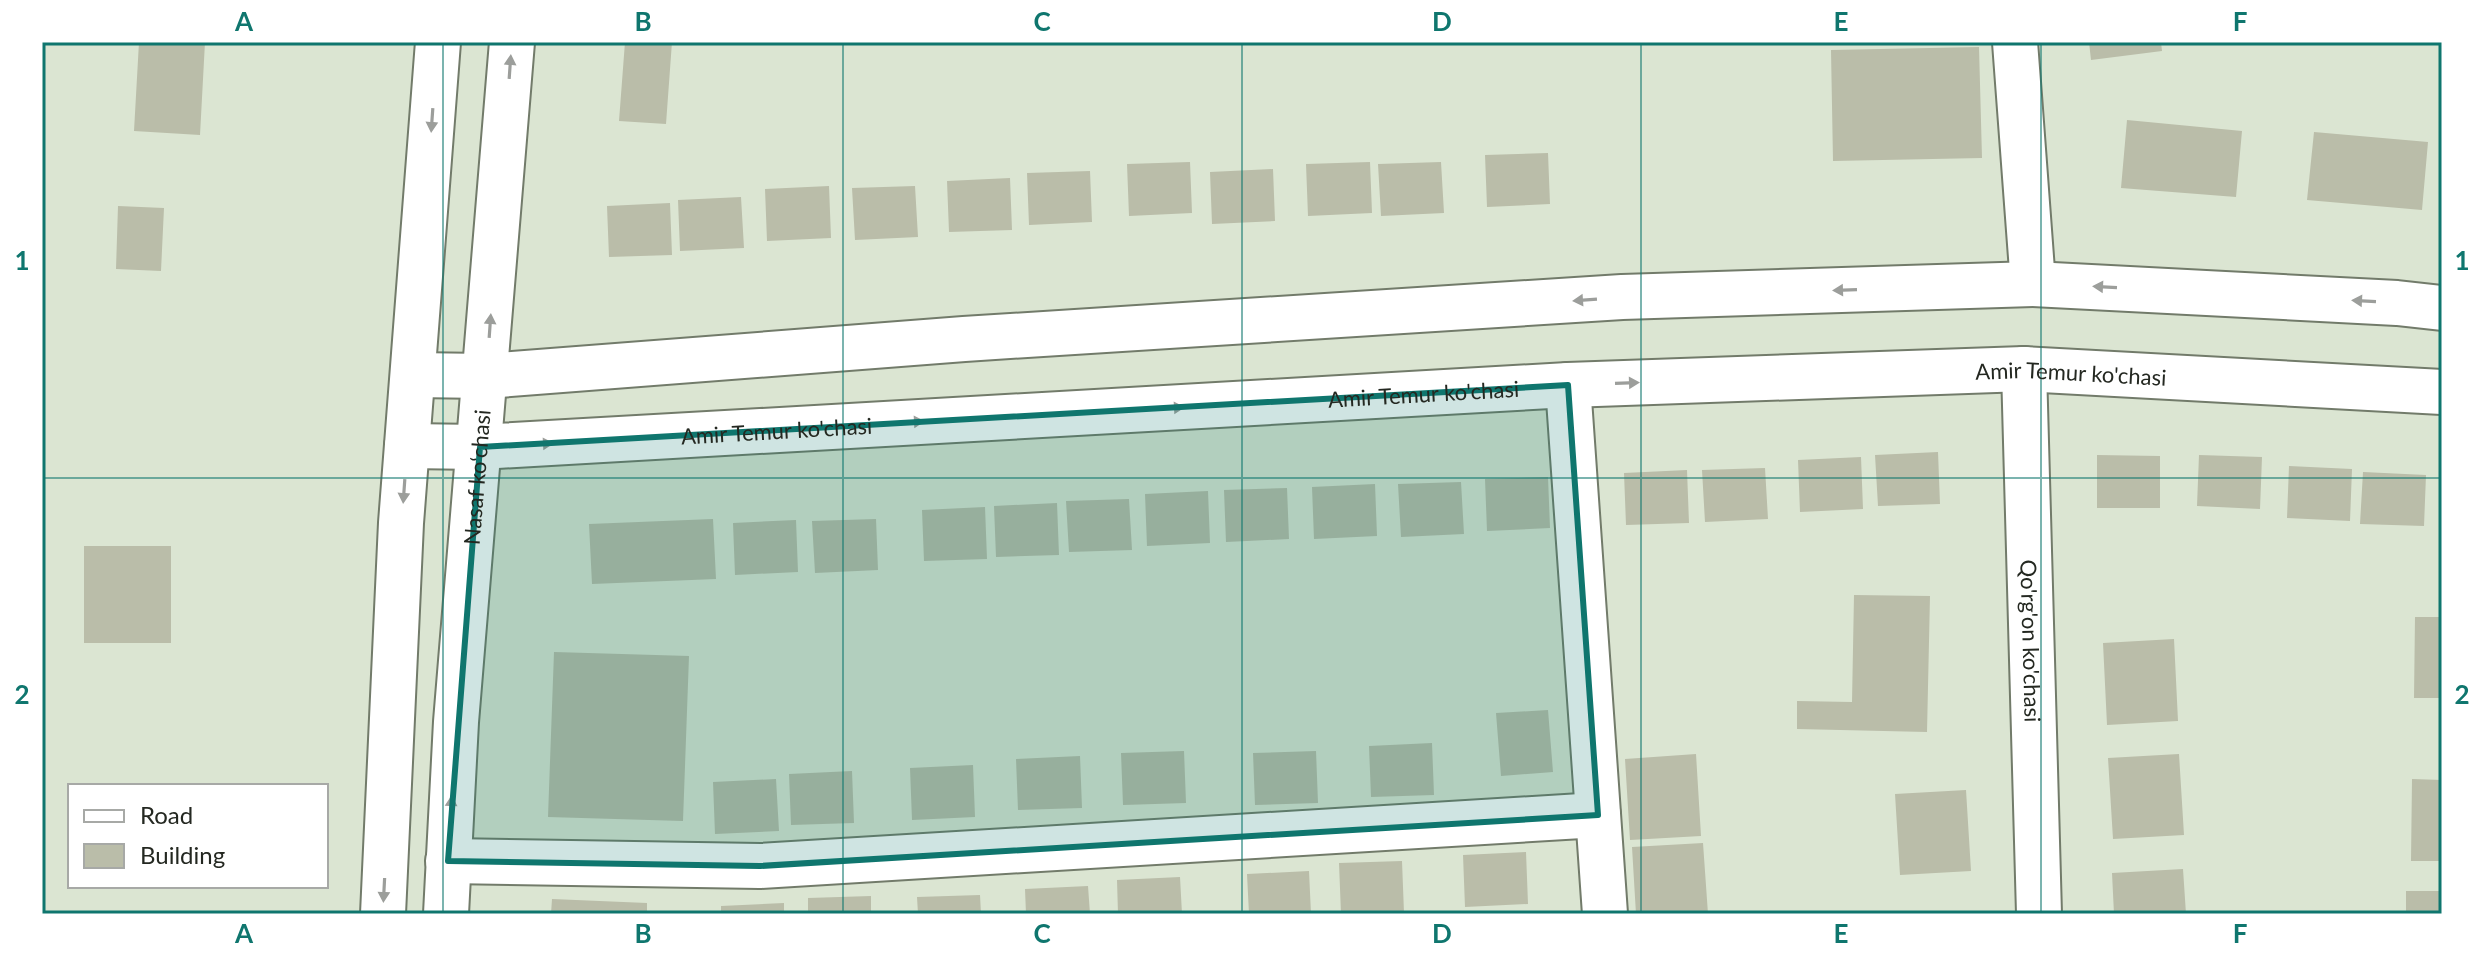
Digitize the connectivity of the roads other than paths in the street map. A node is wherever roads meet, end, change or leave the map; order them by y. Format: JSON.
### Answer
{"nodes":[{"id":1,"x":438,"y":42,"type":"edge"},
{"id":2,"x":512,"y":42,"type":"edge"},
{"id":3,"x":2015,"y":42,"type":"edge"},
{"id":4,"x":2033,"y":284,"type":"junction"},
{"id":5,"x":2442,"y":308,"type":"edge"},
{"id":6,"x":2024,"y":369,"type":"junction"},
{"id":7,"x":413,"y":375,"type":"junction"},
{"id":8,"x":486,"y":376,"type":"junction"},
{"id":9,"x":1568,"y":385,"type":"junction"},
{"id":10,"x":2442,"y":392,"type":"edge"},
{"id":11,"x":407,"y":446,"type":"junction"},
{"id":12,"x":480,"y":447,"type":"junction"},
{"id":13,"x":1598,"y":815,"type":"junction"},
{"id":14,"x":448,"y":861,"type":"junction"},
{"id":15,"x":383,"y":914,"type":"edge"},
{"id":16,"x":446,"y":914,"type":"edge"},
{"id":17,"x":1605,"y":914,"type":"edge"},
{"id":18,"x":2039,"y":914,"type":"edge"}],
"edges":[{"from":1,"to":7,"type":"main road","one_way":true},
{"from":8,"to":2,"type":"main road","name":"Nasaf ko‘chasi","one_way":true},
{"from":3,"to":4,"type":"main road"},
{"from":5,"to":4,"type":"main road","one_way":true},
{"from":4,"to":8,"type":"main road","one_way":true},
{"from":9,"to":6,"type":"main road","name":"Amir Temur ko'chasi","one_way":true},
{"from":6,"to":10,"type":"main road","name":"Amir Temur ko'chasi"},
{"from":6,"to":18,"type":"main road","name":"Qo'rg'on ko'chasi"},
{"from":7,"to":8,"type":"main road"},
{"from":7,"to":11,"type":"main road"},
{"from":8,"to":12,"type":"main road","name":"Nasaf ko‘chasi"},
{"from":12,"to":9,"type":"main road","name":"Amir Temur ko'chasi","one_way":true},
{"from":9,"to":13,"type":"main road"},
{"from":11,"to":12,"type":"main road","name":"Amir Temur ko'chasi"},
{"from":11,"to":15,"type":"main road","one_way":true},
{"from":14,"to":12,"type":"main road","name":"Nasaf ko‘chasi","one_way":true},
{"from":13,"to":14,"type":"main road"},
{"from":13,"to":17,"type":"main road"},
{"from":14,"to":16,"type":"main road","name":"Nasaf ko‘chasi"}]}
